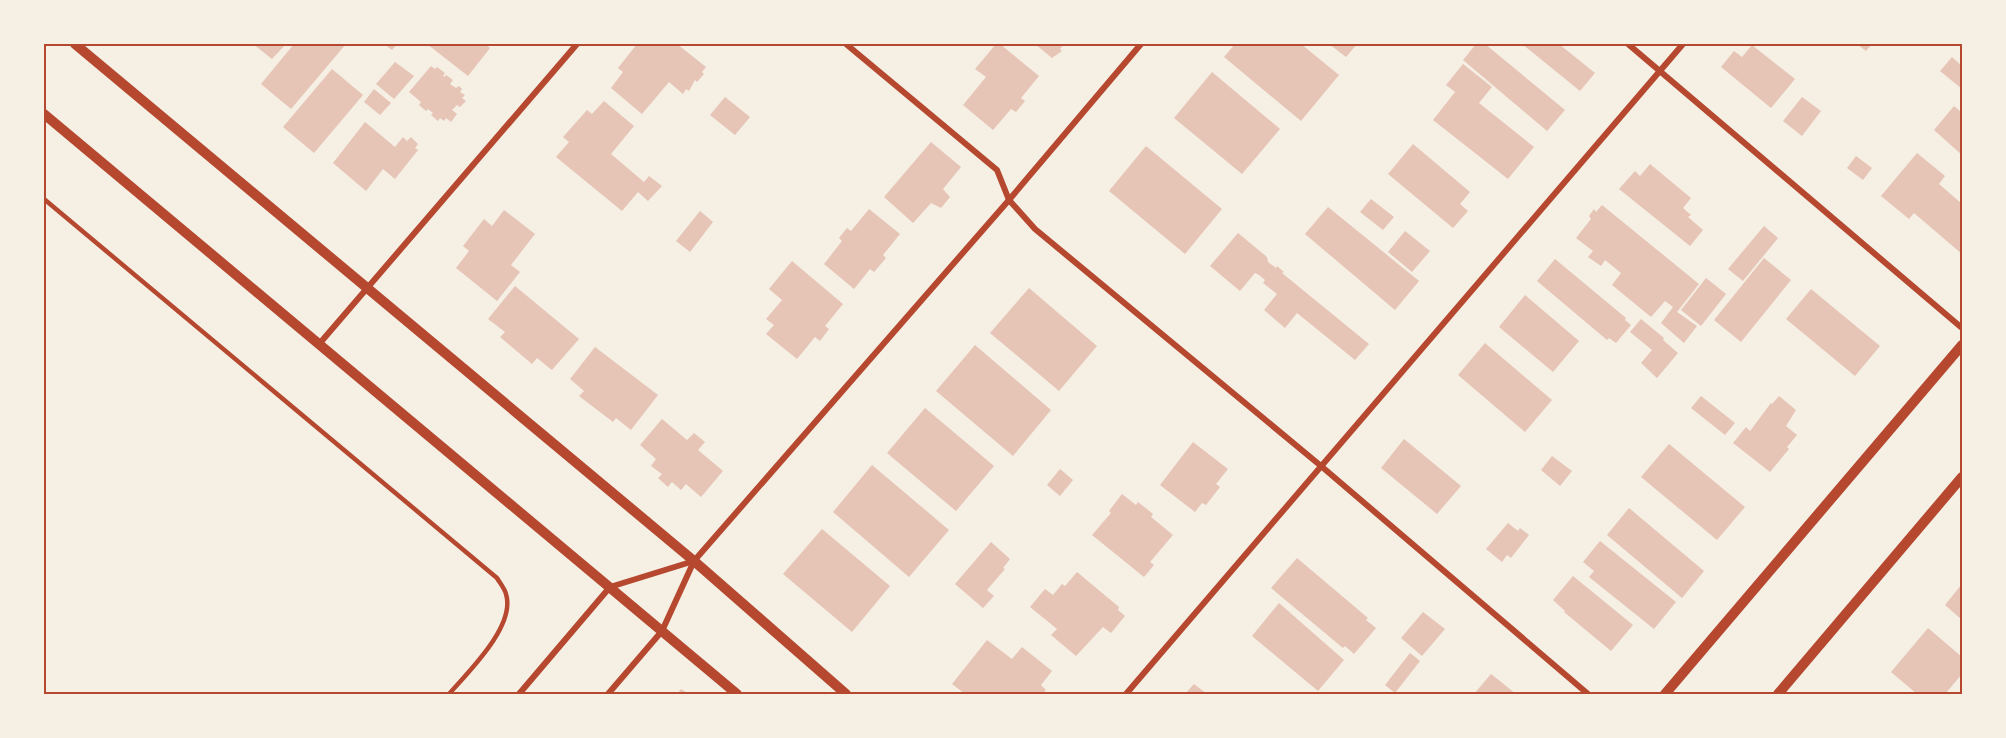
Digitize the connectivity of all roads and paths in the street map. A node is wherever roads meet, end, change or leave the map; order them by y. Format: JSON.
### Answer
{"nodes":[{"id":1,"x":75,"y":44,"type":"edge"},
{"id":2,"x":577,"y":44,"type":"edge"},
{"id":3,"x":846,"y":44,"type":"edge"},
{"id":4,"x":1141,"y":44,"type":"edge"},
{"id":5,"x":1628,"y":44,"type":"edge"},
{"id":6,"x":1683,"y":44,"type":"edge"},
{"id":7,"x":1660,"y":71,"type":"junction"},
{"id":8,"x":44,"y":114,"type":"edge"},
{"id":9,"x":44,"y":199,"type":"edge"},
{"id":10,"x":1009,"y":200,"type":"junction"},
{"id":11,"x":367,"y":288,"type":"junction"},
{"id":12,"x":1962,"y":328,"type":"edge"},
{"id":13,"x":320,"y":343,"type":"junction"},
{"id":14,"x":1962,"y":345,"type":"edge"},
{"id":15,"x":1321,"y":466,"type":"junction"},
{"id":16,"x":1962,"y":477,"type":"edge"},
{"id":17,"x":694,"y":561,"type":"junction"},
{"id":18,"x":610,"y":587,"type":"junction"},
{"id":19,"x":662,"y":631,"type":"junction"},
{"id":20,"x":449,"y":694,"type":"edge"},
{"id":21,"x":519,"y":694,"type":"edge"},
{"id":22,"x":608,"y":694,"type":"edge"},
{"id":23,"x":737,"y":694,"type":"edge"},
{"id":24,"x":846,"y":694,"type":"edge"},
{"id":25,"x":1126,"y":694,"type":"edge"},
{"id":26,"x":1588,"y":694,"type":"edge"},
{"id":27,"x":1665,"y":694,"type":"edge"},
{"id":28,"x":1778,"y":694,"type":"edge"}],
"edges":[{"from":1,"to":11,"type":"street"},
{"from":2,"to":11,"type":"street"},
{"from":3,"to":10,"type":"street"},
{"from":4,"to":10,"type":"street"},
{"from":5,"to":7,"type":"street"},
{"from":6,"to":7,"type":"street"},
{"from":7,"to":12,"type":"street"},
{"from":7,"to":15,"type":"street"},
{"from":8,"to":13,"type":"street"},
{"from":9,"to":20,"type":"lane"},
{"from":10,"to":15,"type":"street"},
{"from":10,"to":17,"type":"street"},
{"from":11,"to":13,"type":"street"},
{"from":11,"to":17,"type":"street"},
{"from":13,"to":18,"type":"street"},
{"from":14,"to":27,"type":"street"},
{"from":15,"to":25,"type":"street"},
{"from":15,"to":26,"type":"street"},
{"from":16,"to":28,"type":"street"},
{"from":17,"to":18,"type":"street"},
{"from":17,"to":19,"type":"street"},
{"from":17,"to":24,"type":"street"},
{"from":18,"to":19,"type":"street"},
{"from":18,"to":21,"type":"street"},
{"from":19,"to":22,"type":"street"},
{"from":19,"to":23,"type":"street"}]}
